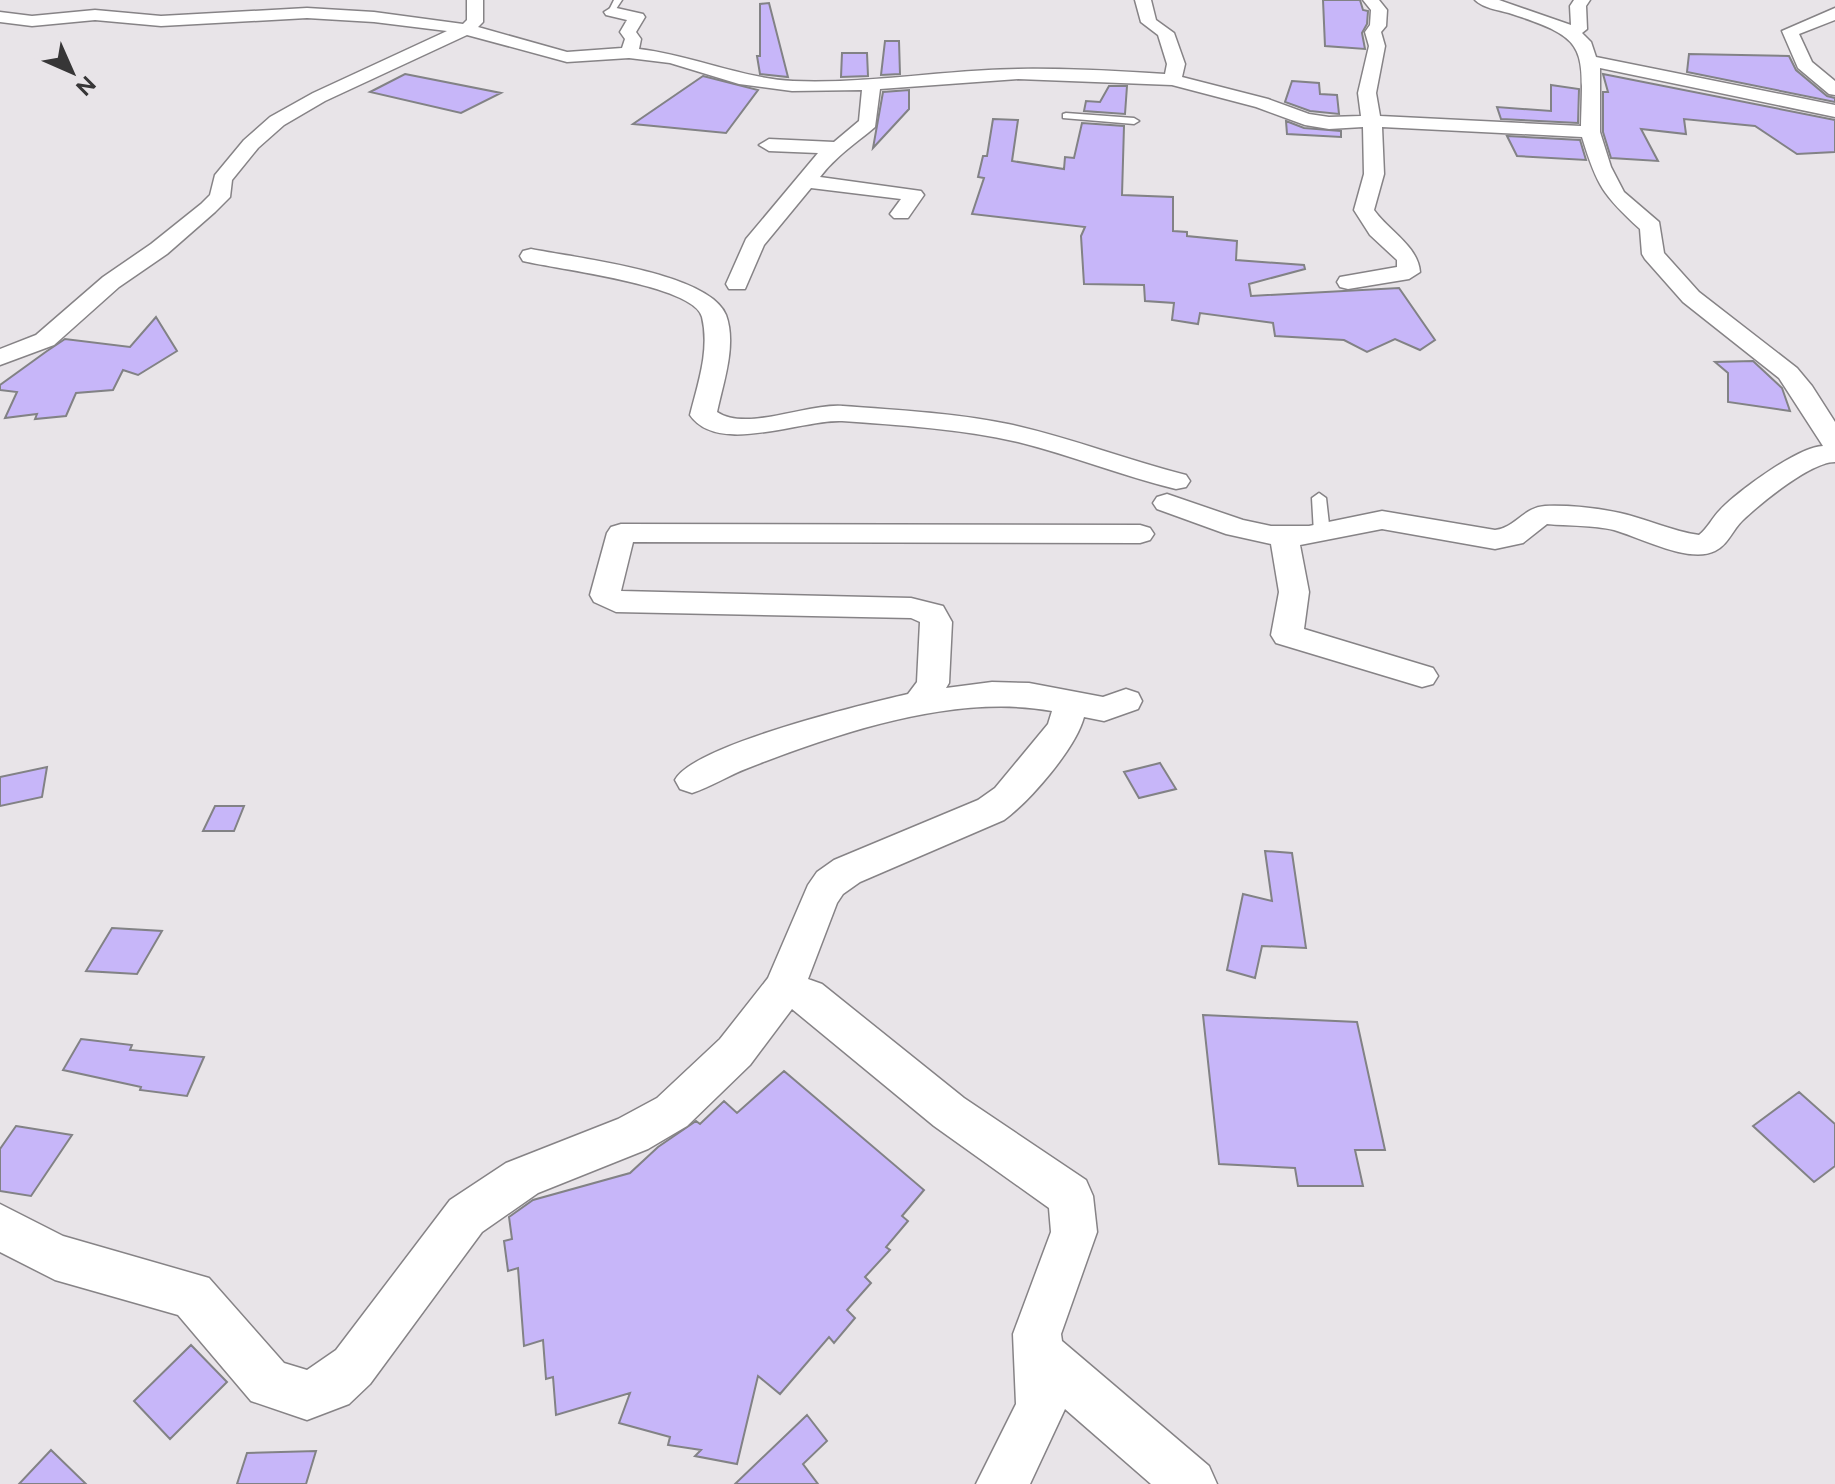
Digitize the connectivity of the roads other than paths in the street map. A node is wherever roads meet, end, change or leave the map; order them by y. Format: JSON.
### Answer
{"nodes":[{"id":1,"x":475,"y":0,"type":"edge"},
{"id":2,"x":1143,"y":0,"type":"edge"},
{"id":3,"x":1371,"y":0,"type":"edge"},
{"id":4,"x":1483,"y":0,"type":"edge"},
{"id":5,"x":1582,"y":0,"type":"edge"},
{"id":6,"x":615,"y":6,"type":"edge"},
{"id":7,"x":1835,"y":13,"type":"edge"},
{"id":8,"x":0,"y":17,"type":"edge"},
{"id":9,"x":466,"y":29,"type":"junction"},
{"id":10,"x":1569,"y":31,"type":"junction"},
{"id":11,"x":629,"y":53,"type":"junction"},
{"id":12,"x":1589,"y":61,"type":"junction"},
{"id":13,"x":1172,"y":80,"type":"junction"},
{"id":14,"x":872,"y":84,"type":"junction"},
{"id":15,"x":1835,"y":90,"type":"edge"},
{"id":16,"x":1835,"y":111,"type":"edge"},
{"id":17,"x":1066,"y":116,"type":"dead end"},
{"id":18,"x":1134,"y":121,"type":"dead end"},
{"id":19,"x":1372,"y":121,"type":"junction"},
{"id":20,"x":1590,"y":132,"type":"junction"},
{"id":21,"x":769,"y":145,"type":"dead end"},
{"id":22,"x":832,"y":149,"type":"junction"},
{"id":23,"x":806,"y":181,"type":"junction"},
{"id":24,"x":901,"y":214,"type":"dead end"},
{"id":25,"x":531,"y":256,"type":"dead end"},
{"id":26,"x":1348,"y":282,"type":"dead end"},
{"id":27,"x":737,"y":284,"type":"dead end"},
{"id":28,"x":0,"y":358,"type":"edge"},
{"id":29,"x":1835,"y":444,"type":"edge"},
{"id":30,"x":1835,"y":454,"type":"edge"},
{"id":31,"x":1319,"y":498,"type":"dead end"},
{"id":32,"x":1322,"y":533,"type":"junction"},
{"id":33,"x":1140,"y":534,"type":"dead end"},
{"id":34,"x":1284,"y":536,"type":"junction"},
{"id":35,"x":1422,"y":676,"type":"dead end"},
{"id":36,"x":1126,"y":701,"type":"dead end"},
{"id":37,"x":1071,"y":702,"type":"junction"},
{"id":38,"x":919,"y":704,"type":"junction"},
{"id":39,"x":692,"y":780,"type":"dead end"},
{"id":40,"x":784,"y":988,"type":"junction"},
{"id":41,"x":0,"y":1227,"type":"edge"},
{"id":42,"x":1038,"y":1353,"type":"junction"},
{"id":43,"x":1002,"y":1484,"type":"edge"},
{"id":44,"x":1191,"y":1484,"type":"edge"}],
"edges":[{"from":1,"to":9,"type":"street"},
{"from":2,"to":13,"type":"street"},
{"from":3,"to":19,"type":"street"},
{"from":4,"to":10,"type":"street"},
{"from":5,"to":10,"type":"street"},
{"from":6,"to":11,"type":"street"},
{"from":7,"to":15,"type":"street"},
{"from":8,"to":9,"type":"street"},
{"from":9,"to":11,"type":"street"},
{"from":9,"to":28,"type":"street"},
{"from":10,"to":12,"type":"street"},
{"from":11,"to":14,"type":"street"},
{"from":12,"to":16,"type":"street"},
{"from":12,"to":20,"type":"street"},
{"from":13,"to":14,"type":"street"},
{"from":13,"to":19,"type":"street"},
{"from":14,"to":22,"type":"street"},
{"from":17,"to":18,"type":"lane"},
{"from":19,"to":20,"type":"street"},
{"from":19,"to":26,"type":"street"},
{"from":20,"to":29,"type":"street"},
{"from":21,"to":22,"type":"street"},
{"from":22,"to":23,"type":"street"},
{"from":23,"to":24,"type":"street"},
{"from":23,"to":27,"type":"street"},
{"from":25,"to":34,"type":"street"},
{"from":30,"to":32,"type":"street"},
{"from":31,"to":32,"type":"lane"},
{"from":32,"to":34,"type":"street"},
{"from":33,"to":38,"type":"street"},
{"from":34,"to":35,"type":"street"},
{"from":36,"to":37,"type":"street"},
{"from":37,"to":38,"type":"street"},
{"from":37,"to":40,"type":"street"},
{"from":38,"to":39,"type":"street"},
{"from":40,"to":41,"type":"street"},
{"from":40,"to":42,"type":"street"},
{"from":42,"to":43,"type":"street"},
{"from":42,"to":44,"type":"street"}]}
